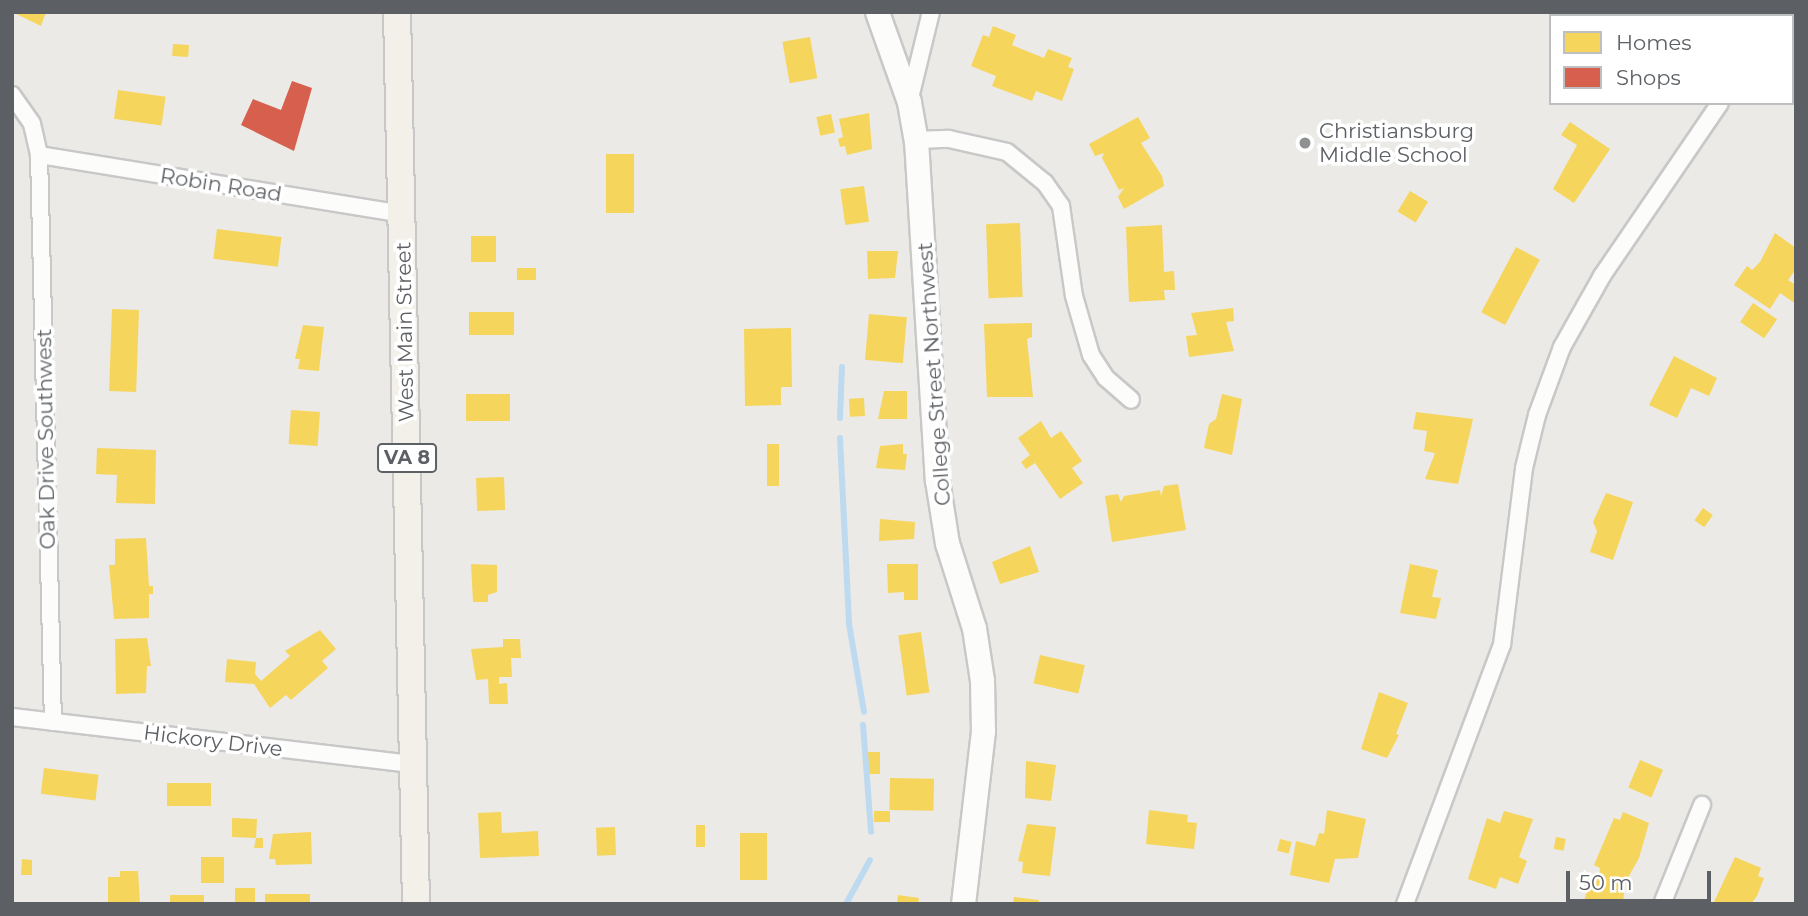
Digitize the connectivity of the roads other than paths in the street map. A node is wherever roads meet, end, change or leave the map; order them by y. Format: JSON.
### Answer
{"nodes":[{"id":1,"x":397,"y":12,"type":"edge"},
{"id":2,"x":877,"y":12,"type":"edge"},
{"id":3,"x":931,"y":12,"type":"edge"},
{"id":4,"x":12,"y":95,"type":"edge"},
{"id":5,"x":909,"y":102,"type":"junction"},
{"id":6,"x":1719,"y":105,"type":"edge"},
{"id":7,"x":916,"y":140,"type":"junction"},
{"id":8,"x":39,"y":155,"type":"junction"},
{"id":9,"x":402,"y":214,"type":"junction"},
{"id":10,"x":1131,"y":400,"type":"dead end"},
{"id":11,"x":12,"y":718,"type":"edge"},
{"id":12,"x":53,"y":722,"type":"junction"},
{"id":13,"x":414,"y":764,"type":"junction"},
{"id":14,"x":1702,"y":805,"type":"dead end"},
{"id":15,"x":416,"y":904,"type":"edge"},
{"id":16,"x":963,"y":904,"type":"edge"},
{"id":17,"x":1405,"y":904,"type":"edge"},
{"id":18,"x":1662,"y":904,"type":"edge"}],
"edges":[{"from":1,"to":9,"type":"main road","name":"West Main Street","number":"VA 8"},
{"from":2,"to":5,"type":"street","name":"College Street Northwest"},
{"from":3,"to":5,"type":"street"},
{"from":4,"to":8,"type":"street","name":"Oak Drive Southwest"},
{"from":5,"to":7,"type":"street","name":"College Street Northwest"},
{"from":6,"to":17,"type":"street"},
{"from":7,"to":10,"type":"street"},
{"from":7,"to":16,"type":"street","name":"College Street Northwest"},
{"from":8,"to":9,"type":"street","name":"Robin Road"},
{"from":8,"to":12,"type":"street","name":"Oak Drive Southwest"},
{"from":9,"to":13,"type":"main road","name":"West Main Street","number":"VA 8"},
{"from":11,"to":12,"type":"street","name":"Hickory Drive"},
{"from":12,"to":13,"type":"street","name":"Hickory Drive"},
{"from":13,"to":15,"type":"main road","name":"West Main Street","number":"VA 8"},
{"from":14,"to":18,"type":"street"}]}
